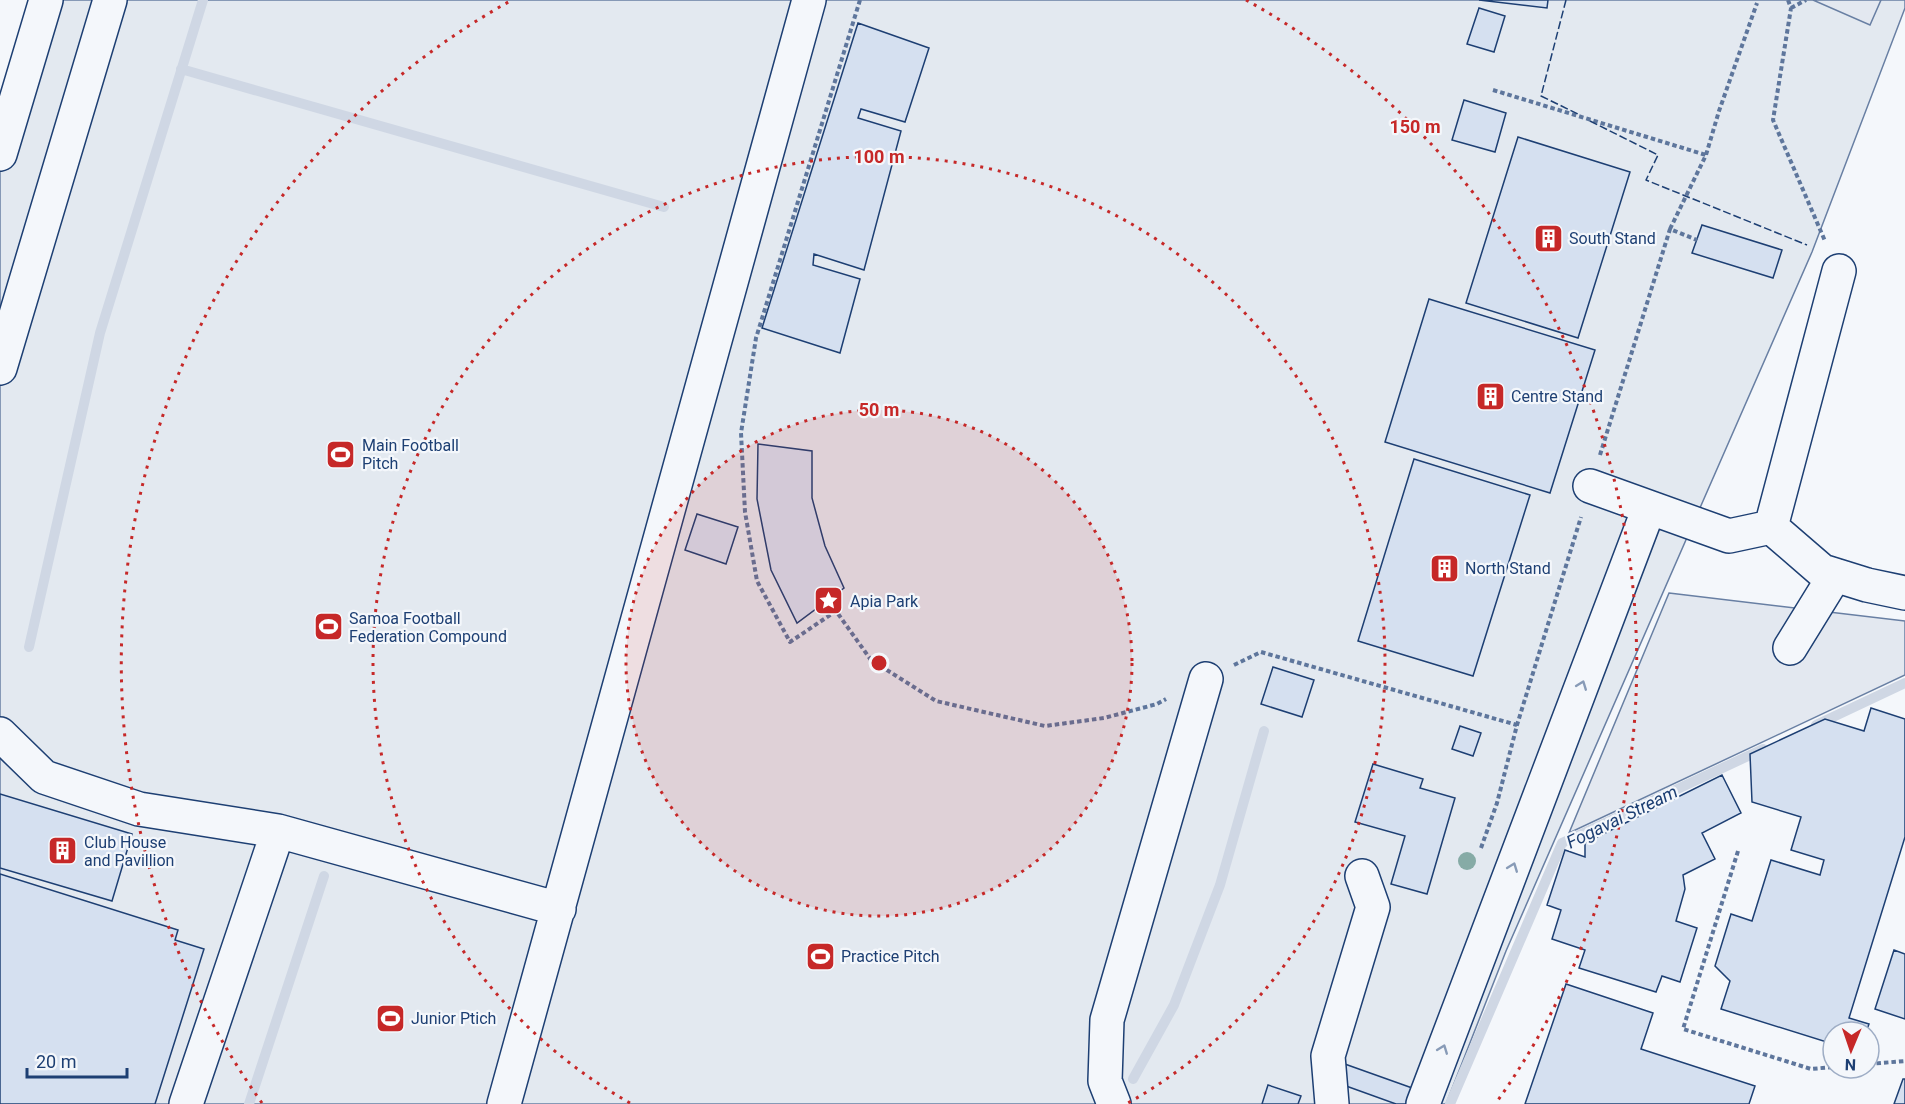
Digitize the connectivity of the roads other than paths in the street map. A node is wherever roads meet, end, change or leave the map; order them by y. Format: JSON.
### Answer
{"nodes":[{"id":1,"x":46,"y":0,"type":"edge"},
{"id":2,"x":110,"y":0,"type":"edge"},
{"id":3,"x":809,"y":0,"type":"edge"},
{"id":4,"x":0,"y":154,"type":"edge"},
{"id":5,"x":1833,"y":258,"type":"road end"},
{"id":6,"x":0,"y":368,"type":"edge"},
{"id":7,"x":1590,"y":486,"type":"road end"},
{"id":8,"x":1649,"y":508,"type":"junction"},
{"id":9,"x":1771,"y":527,"type":"junction"},
{"id":10,"x":1835,"y":575,"type":"junction"},
{"id":11,"x":1905,"y":593,"type":"edge"},
{"id":12,"x":1790,"y":648,"type":"dead end"},
{"id":13,"x":1206,"y":679,"type":"road end"},
{"id":14,"x":0,"y":734,"type":"edge"},
{"id":15,"x":278,"y":831,"type":"junction"},
{"id":16,"x":1362,"y":876,"type":"dead end"},
{"id":17,"x":559,"y":909,"type":"junction"},
{"id":18,"x":186,"y":1104,"type":"edge"},
{"id":19,"x":504,"y":1104,"type":"edge"},
{"id":20,"x":1114,"y":1104,"type":"edge"},
{"id":21,"x":1332,"y":1104,"type":"edge"},
{"id":22,"x":1423,"y":1104,"type":"edge"}],
"edges":[{"from":1,"to":4,"type":"street"},
{"from":2,"to":6,"type":"street"},
{"from":3,"to":17,"type":"street"},
{"from":5,"to":9,"type":"street"},
{"from":7,"to":8,"type":"street"},
{"from":8,"to":9,"type":"street"},
{"from":22,"to":8,"type":"street","one_way":true},
{"from":9,"to":10,"type":"street"},
{"from":10,"to":11,"type":"street"},
{"from":10,"to":12,"type":"street"},
{"from":13,"to":20,"type":"street"},
{"from":14,"to":15,"type":"street"},
{"from":15,"to":17,"type":"street"},
{"from":15,"to":18,"type":"street"},
{"from":16,"to":21,"type":"street"},
{"from":17,"to":19,"type":"street"}]}
